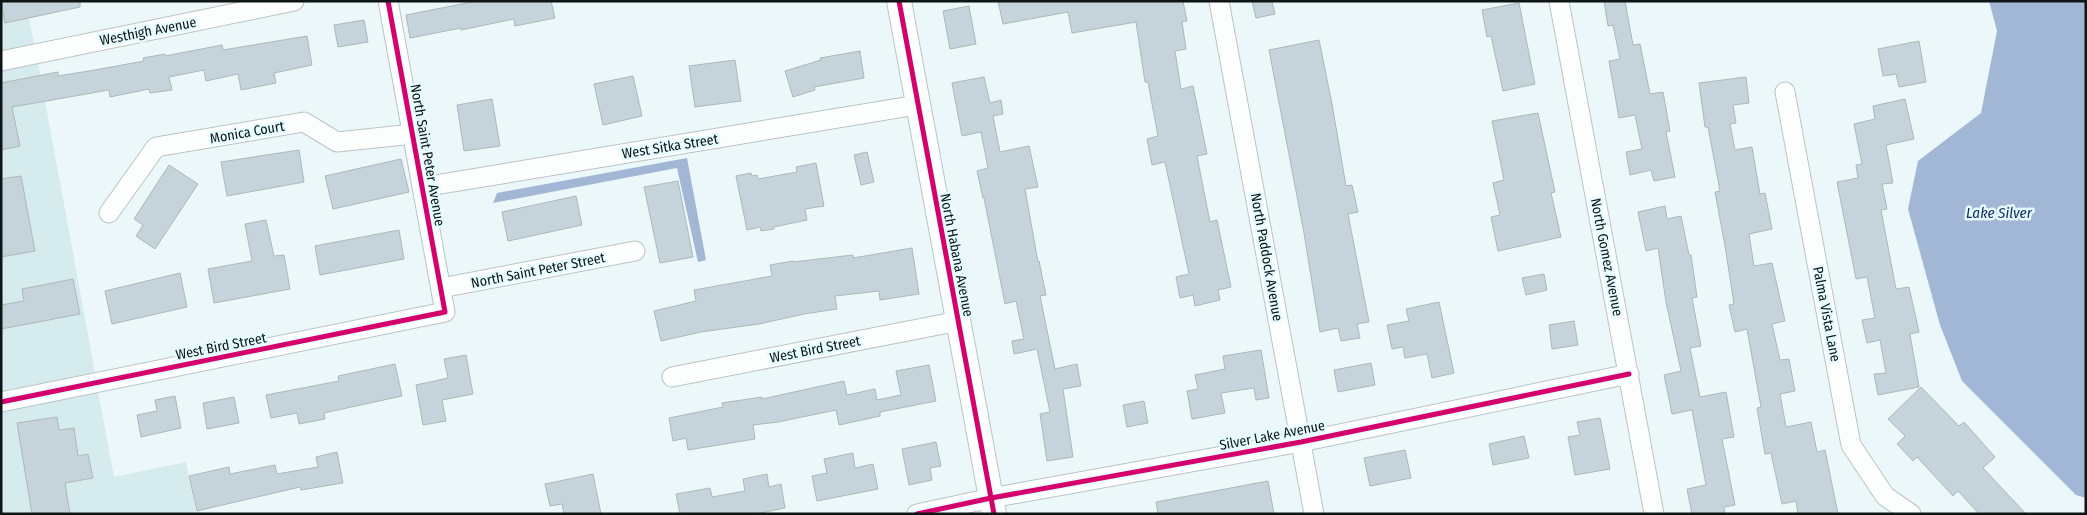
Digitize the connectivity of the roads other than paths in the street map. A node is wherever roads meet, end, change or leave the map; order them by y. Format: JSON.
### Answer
{"nodes":[{"id":1,"x":294,"y":1,"type":"edge"},
{"id":2,"x":388,"y":1,"type":"edge"},
{"id":3,"x":899,"y":1,"type":"edge"},
{"id":4,"x":1219,"y":1,"type":"edge"},
{"id":5,"x":1559,"y":1,"type":"edge"},
{"id":6,"x":1,"y":61,"type":"edge"},
{"id":7,"x":1785,"y":92,"type":"dead end"},
{"id":8,"x":917,"y":105,"type":"junction"},
{"id":9,"x":413,"y":134,"type":"junction"},
{"id":10,"x":423,"y":187,"type":"junction"},
{"id":11,"x":109,"y":213,"type":"dead end"},
{"id":12,"x":635,"y":251,"type":"dead end"},
{"id":13,"x":441,"y":288,"type":"junction"},
{"id":14,"x":445,"y":312,"type":"joint"},
{"id":15,"x":958,"y":321,"type":"junction"},
{"id":16,"x":1629,"y":374,"type":"junction"},
{"id":17,"x":672,"y":377,"type":"dead end"},
{"id":18,"x":1,"y":402,"type":"edge"},
{"id":19,"x":1301,"y":442,"type":"junction"},
{"id":20,"x":992,"y":506,"type":"edge"},
{"id":21,"x":917,"y":514,"type":"edge"},
{"id":22,"x":1314,"y":514,"type":"edge"},
{"id":23,"x":1654,"y":514,"type":"edge"},
{"id":24,"x":1911,"y":514,"type":"edge"}],
"edges":[{"from":1,"to":6,"type":"street","name":"Westhigh Avenue"},
{"from":2,"to":9,"type":"street","name":"North Saint Peter Avenue"},
{"from":3,"to":8,"type":"street","name":"North Habana Avenue"},
{"from":4,"to":19,"type":"street","name":"North Paddock Avenue"},
{"from":5,"to":16,"type":"street","name":"North Gomez Avenue"},
{"from":7,"to":24,"type":"street","name":"Palma Vista Lane"},
{"from":8,"to":10,"type":"street","name":"West Sitka Street"},
{"from":8,"to":15,"type":"street","name":"North Habana Avenue"},
{"from":9,"to":10,"type":"street","name":"North Saint Peter Avenue"},
{"from":9,"to":11,"type":"street","name":"Monica Court"},
{"from":10,"to":13,"type":"street","name":"North Saint Peter Avenue"},
{"from":12,"to":13,"type":"street","name":"North Saint Peter Street"},
{"from":13,"to":14,"type":"street","name":"North Saint Peter Avenue"},
{"from":14,"to":18,"type":"street","name":"West Bird Street"},
{"from":15,"to":17,"type":"street","name":"West Bird Street"},
{"from":15,"to":20,"type":"street","name":"North Habana Avenue"},
{"from":16,"to":19,"type":"street","name":"Silver Lake Avenue"},
{"from":16,"to":23,"type":"street","name":"North Gomez Avenue"},
{"from":19,"to":20,"type":"street","name":"Silver Lake Avenue"},
{"from":19,"to":22,"type":"street","name":"North Paddock Avenue"},
{"from":20,"to":21,"type":"street","name":"Silver Lake Avenue"}]}
